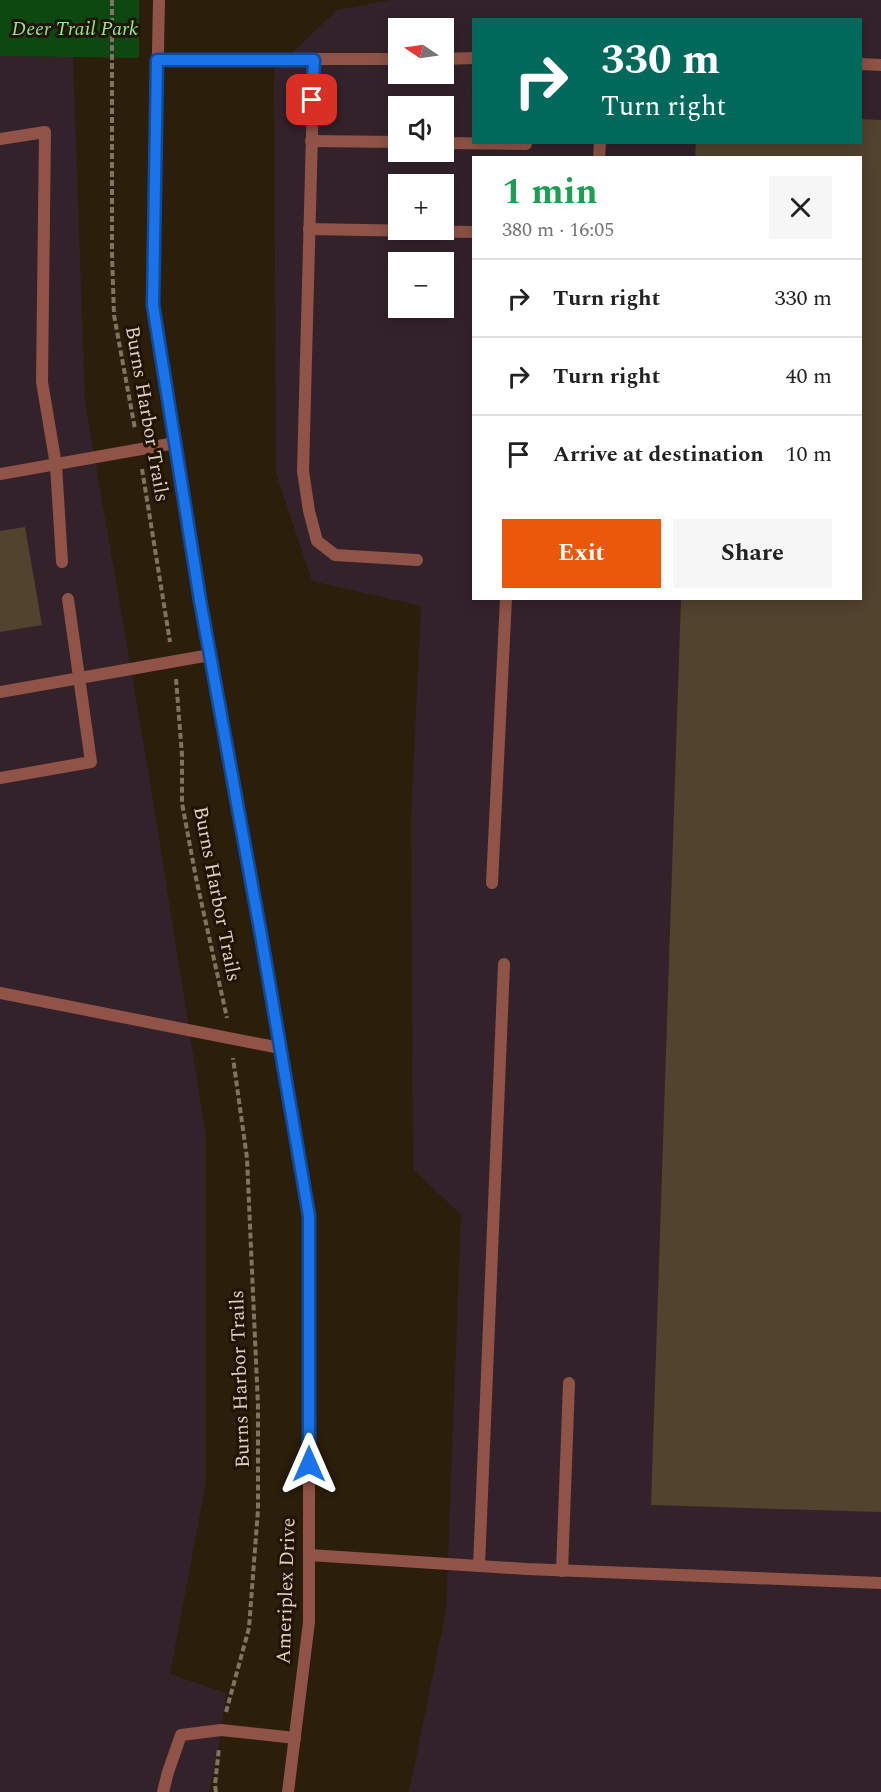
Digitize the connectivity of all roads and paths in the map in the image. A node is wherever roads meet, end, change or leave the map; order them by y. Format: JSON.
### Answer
{"nodes":[{"id":1,"x":112,"y":0,"type":"edge"},
{"id":2,"x":159,"y":0,"type":"edge"},
{"id":3,"x":472,"y":58,"type":"edge"},
{"id":4,"x":388,"y":59,"type":"edge"},
{"id":5,"x":454,"y":59,"type":"edge"},
{"id":6,"x":157,"y":60,"type":"junction"},
{"id":7,"x":314,"y":60,"type":"junction"},
{"id":8,"x":862,"y":64,"type":"edge"},
{"id":9,"x":881,"y":64,"type":"edge"},
{"id":10,"x":0,"y":139,"type":"edge"},
{"id":11,"x":311,"y":141,"type":"junction"},
{"id":12,"x":388,"y":142,"type":"edge"},
{"id":13,"x":454,"y":143,"type":"edge"},
{"id":14,"x":472,"y":143,"type":"edge"},
{"id":15,"x":309,"y":229,"type":"junction"},
{"id":16,"x":472,"y":232,"type":"edge"},
{"id":17,"x":175,"y":443,"type":"junction"},
{"id":18,"x":139,"y":450,"type":"junction"},
{"id":19,"x":56,"y":465,"type":"junction"},
{"id":20,"x":0,"y":474,"type":"edge"},
{"id":21,"x":417,"y":560,"type":"dead end"},
{"id":22,"x":62,"y":562,"type":"dead end"},
{"id":23,"x":68,"y":599,"type":"dead end"},
{"id":24,"x":506,"y":600,"type":"edge"},
{"id":25,"x":210,"y":655,"type":"junction"},
{"id":26,"x":173,"y":661,"type":"junction"},
{"id":27,"x":80,"y":678,"type":"junction"},
{"id":28,"x":0,"y":692,"type":"edge"},
{"id":29,"x":0,"y":778,"type":"edge"},
{"id":30,"x":492,"y":883,"type":"dead end"},
{"id":31,"x":504,"y":964,"type":"dead end"},
{"id":32,"x":0,"y":993,"type":"edge"},
{"id":33,"x":230,"y":1039,"type":"junction"},
{"id":34,"x":280,"y":1048,"type":"junction"},
{"id":35,"x":569,"y":1383,"type":"dead end"},
{"id":36,"x":309,"y":1555,"type":"junction"},
{"id":37,"x":479,"y":1566,"type":"junction"},
{"id":38,"x":562,"y":1571,"type":"junction"},
{"id":39,"x":881,"y":1583,"type":"edge"},
{"id":40,"x":221,"y":1730,"type":"junction"},
{"id":41,"x":295,"y":1738,"type":"junction"},
{"id":42,"x":163,"y":1792,"type":"edge"},
{"id":43,"x":216,"y":1792,"type":"edge"},
{"id":44,"x":288,"y":1792,"type":"edge"}],
"edges":[{"from":1,"to":18,"type":"path","name":"Burns Harbor Trails"},
{"from":2,"to":6,"type":"street","name":"Ameriplex Drive"},
{"from":3,"to":5,"type":"street"},
{"from":4,"to":7,"type":"street"},
{"from":6,"to":7,"type":"street"},
{"from":6,"to":17,"type":"street","name":"Ameriplex Drive"},
{"from":7,"to":11,"type":"street"},
{"from":8,"to":9,"type":"street"},
{"from":10,"to":19,"type":"street"},
{"from":11,"to":12,"type":"street"},
{"from":11,"to":15,"type":"street"},
{"from":13,"to":14,"type":"street"},
{"from":15,"to":16,"type":"street"},
{"from":15,"to":21,"type":"street"},
{"from":17,"to":18,"type":"street"},
{"from":17,"to":25,"type":"street","name":"Ameriplex Drive"},
{"from":18,"to":19,"type":"street"},
{"from":18,"to":26,"type":"path","name":"Burns Harbor Trails"},
{"from":19,"to":20,"type":"street"},
{"from":19,"to":22,"type":"street"},
{"from":23,"to":27,"type":"street"},
{"from":24,"to":30,"type":"street"},
{"from":25,"to":26,"type":"street"},
{"from":25,"to":34,"type":"street","name":"Ameriplex Drive"},
{"from":26,"to":27,"type":"street"},
{"from":26,"to":33,"type":"path","name":"Burns Harbor Trails"},
{"from":27,"to":28,"type":"street"},
{"from":27,"to":29,"type":"street"},
{"from":31,"to":37,"type":"street"},
{"from":32,"to":33,"type":"street"},
{"from":33,"to":34,"type":"street"},
{"from":33,"to":40,"type":"path","name":"Burns Harbor Trails"},
{"from":34,"to":36,"type":"street","name":"Ameriplex Drive"},
{"from":35,"to":38,"type":"street"},
{"from":36,"to":37,"type":"street"},
{"from":36,"to":41,"type":"street","name":"Ameriplex Drive"},
{"from":37,"to":38,"type":"street"},
{"from":38,"to":39,"type":"street"},
{"from":40,"to":41,"type":"street"},
{"from":40,"to":42,"type":"street"},
{"from":40,"to":43,"type":"path","name":"Burns Harbor Trails"},
{"from":41,"to":44,"type":"street","name":"Ameriplex Drive"}]}
